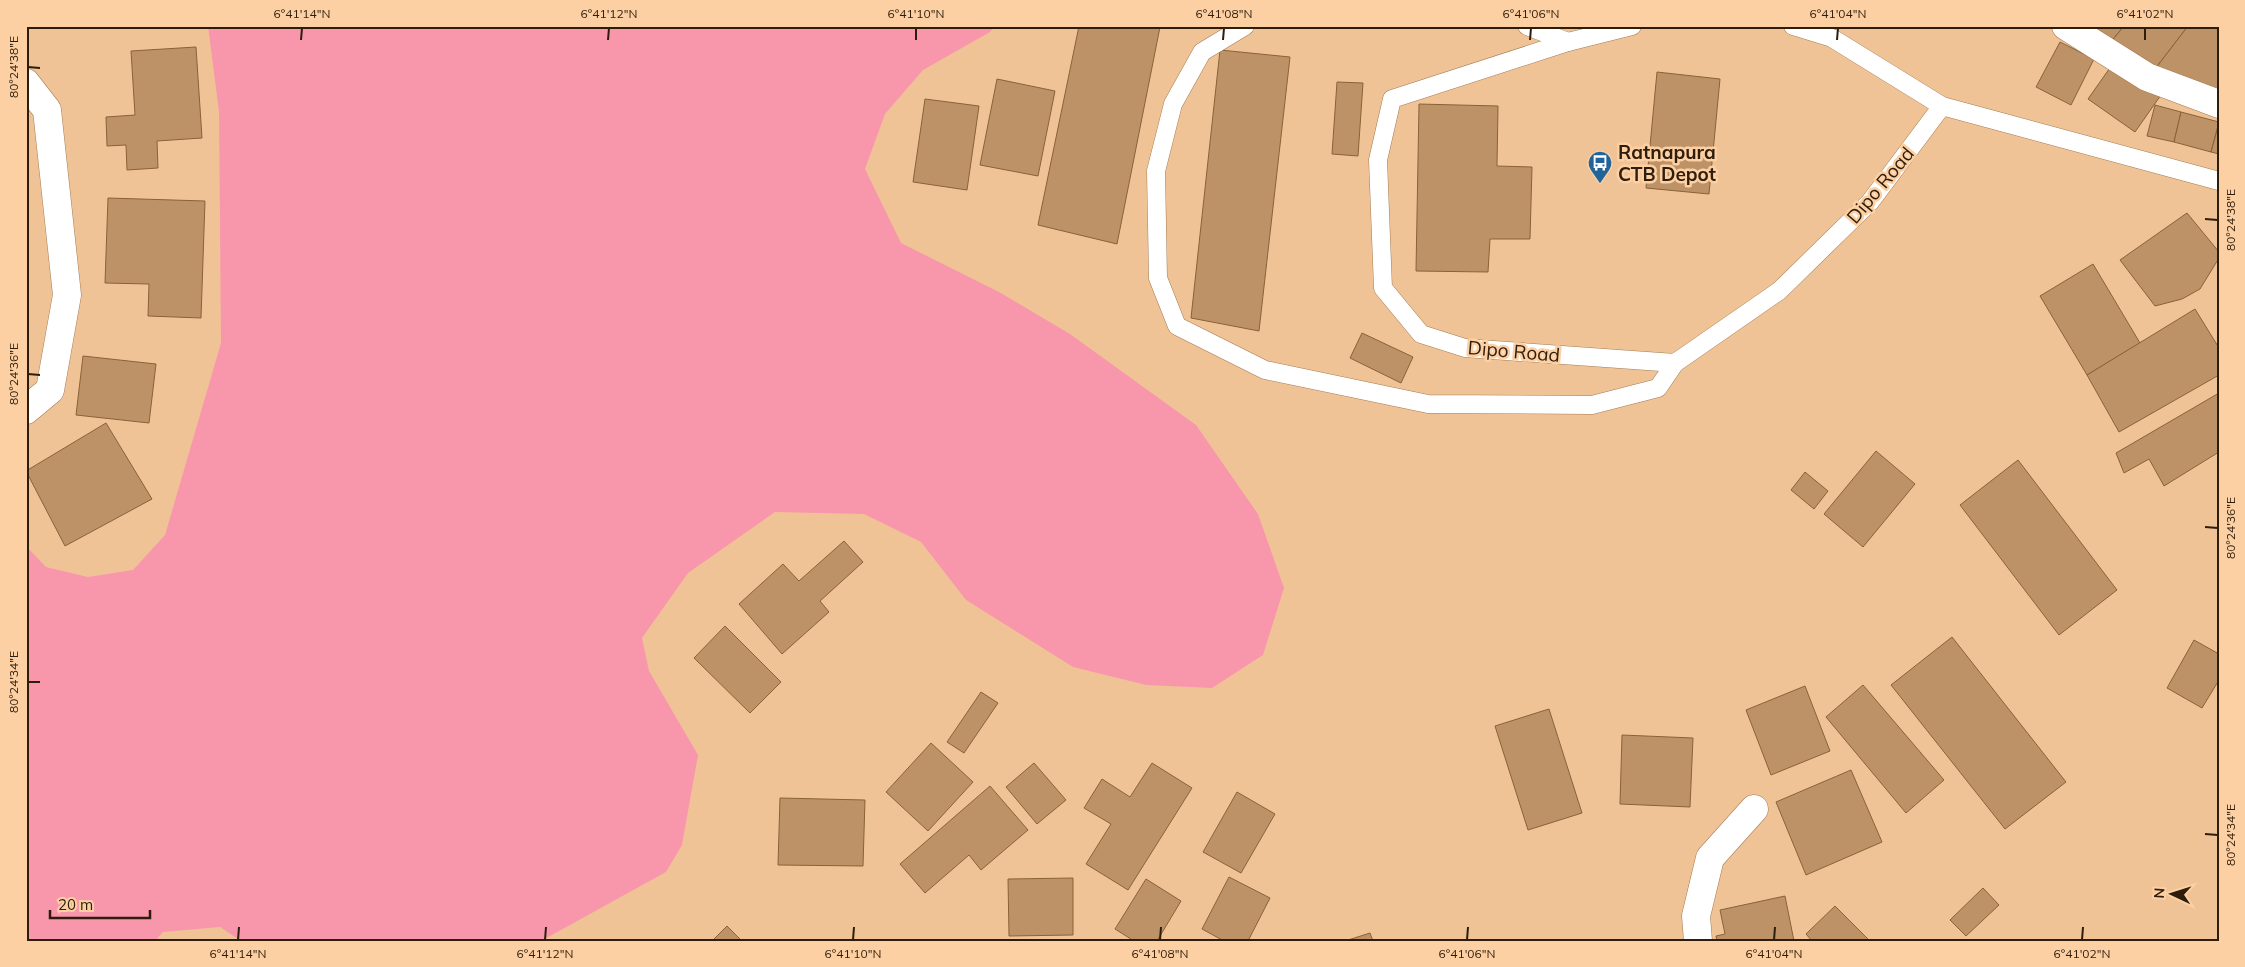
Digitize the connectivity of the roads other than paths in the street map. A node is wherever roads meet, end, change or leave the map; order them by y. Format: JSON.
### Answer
{"nodes":[{"id":1,"x":1245,"y":26,"type":"edge"},
{"id":2,"x":1527,"y":26,"type":"edge"},
{"id":3,"x":1632,"y":26,"type":"edge"},
{"id":4,"x":1793,"y":26,"type":"edge"},
{"id":5,"x":2066,"y":26,"type":"edge"},
{"id":6,"x":1568,"y":42,"type":"junction"},
{"id":7,"x":26,"y":83,"type":"edge"},
{"id":8,"x":2219,"y":104,"type":"edge"},
{"id":9,"x":1942,"y":106,"type":"junction"},
{"id":10,"x":2219,"y":181,"type":"edge"},
{"id":11,"x":1675,"y":363,"type":"junction"},
{"id":12,"x":26,"y":410,"type":"edge"},
{"id":13,"x":1754,"y":809,"type":"dead end"},
{"id":14,"x":1698,"y":941,"type":"edge"}],
"edges":[{"from":1,"to":11,"type":"lane"},
{"from":2,"to":6,"type":"lane"},
{"from":3,"to":6,"type":"lane","name":"Dipo Road"},
{"from":4,"to":9,"type":"lane"},
{"from":5,"to":8,"type":"main road"},
{"from":6,"to":11,"type":"lane","name":"Dipo Road"},
{"from":7,"to":12,"type":"main road"},
{"from":9,"to":10,"type":"lane"},
{"from":9,"to":11,"type":"lane","name":"Dipo Road"},
{"from":13,"to":14,"type":"main road"}]}
